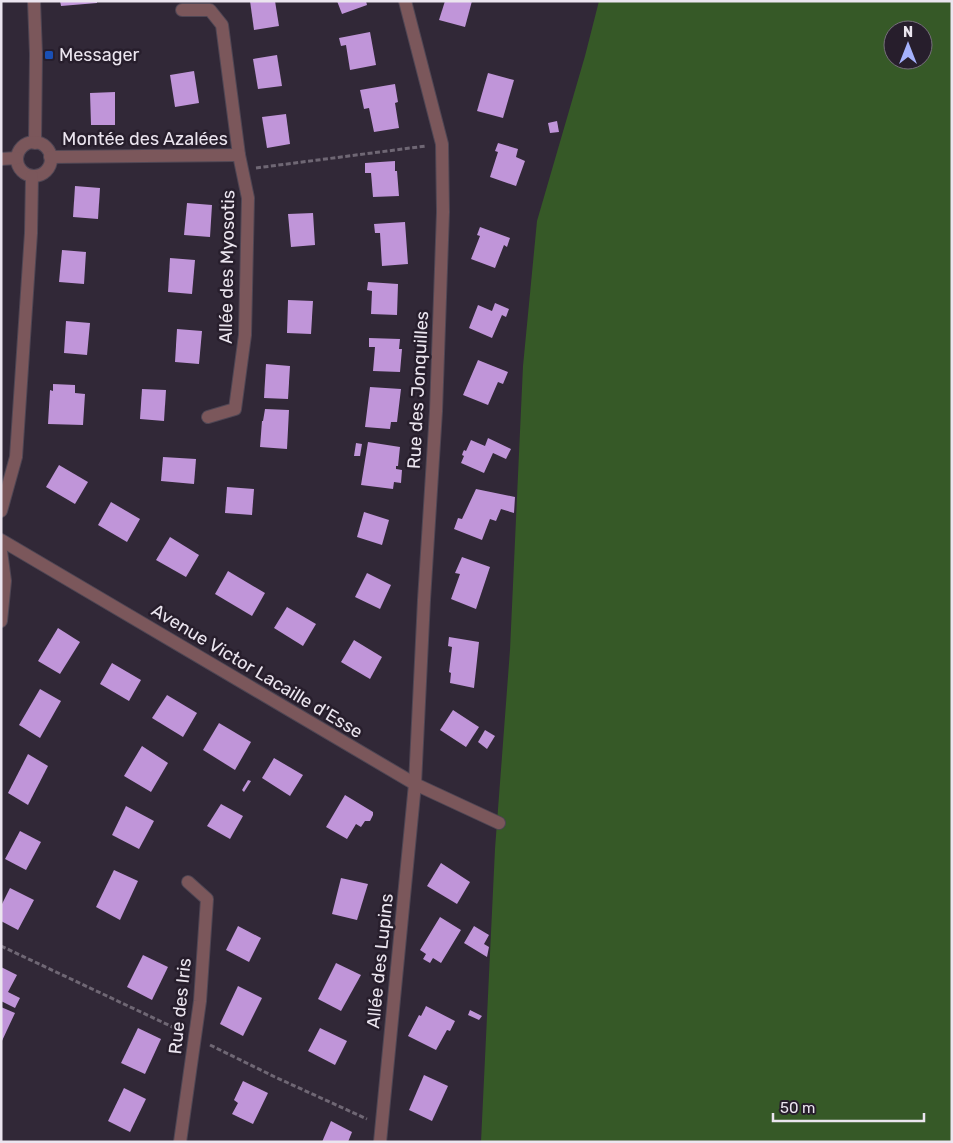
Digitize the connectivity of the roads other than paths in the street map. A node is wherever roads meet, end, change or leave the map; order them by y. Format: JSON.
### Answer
{"nodes":[{"id":1,"x":34,"y":1,"type":"edge"},
{"id":2,"x":405,"y":1,"type":"edge"},
{"id":3,"x":182,"y":10,"type":"dead end"},
{"id":4,"x":35,"y":143,"type":"junction"},
{"id":5,"x":240,"y":156,"type":"junction"},
{"id":6,"x":50,"y":157,"type":"junction"},
{"id":7,"x":1,"y":158,"type":"edge"},
{"id":8,"x":17,"y":158,"type":"junction"},
{"id":9,"x":32,"y":176,"type":"junction"},
{"id":10,"x":208,"y":418,"type":"dead end"},
{"id":11,"x":1,"y":511,"type":"edge"},
{"id":12,"x":1,"y":540,"type":"edge"},
{"id":13,"x":1,"y":550,"type":"edge"},
{"id":14,"x":1,"y":621,"type":"edge"},
{"id":15,"x":414,"y":784,"type":"junction"},
{"id":16,"x":499,"y":823,"type":"dead end"},
{"id":17,"x":188,"y":882,"type":"dead end"},
{"id":18,"x":180,"y":1142,"type":"edge"},
{"id":19,"x":380,"y":1142,"type":"edge"}],
"edges":[{"from":1,"to":4,"type":"street"},
{"from":2,"to":15,"type":"street","name":"Rue des Jonquilles"},
{"from":3,"to":5,"type":"street","name":"Allée des Myosotis"},
{"from":4,"to":6,"type":"street"},
{"from":4,"to":8,"type":"street"},
{"from":5,"to":6,"type":"street","name":"Montée des Azalées"},
{"from":5,"to":10,"type":"street","name":"Allée des Myosotis"},
{"from":6,"to":9,"type":"street"},
{"from":7,"to":8,"type":"street"},
{"from":8,"to":9,"type":"street"},
{"from":9,"to":11,"type":"street"},
{"from":12,"to":15,"type":"street","name":"Avenue Victor Lacaille d'Esse"},
{"from":13,"to":14,"type":"street"},
{"from":15,"to":16,"type":"street","name":"Avenue Victor Lacaille d'Esse"},
{"from":15,"to":19,"type":"street","name":"Allée des Lupins"},
{"from":17,"to":18,"type":"street","name":"Rue des Iris"}]}
